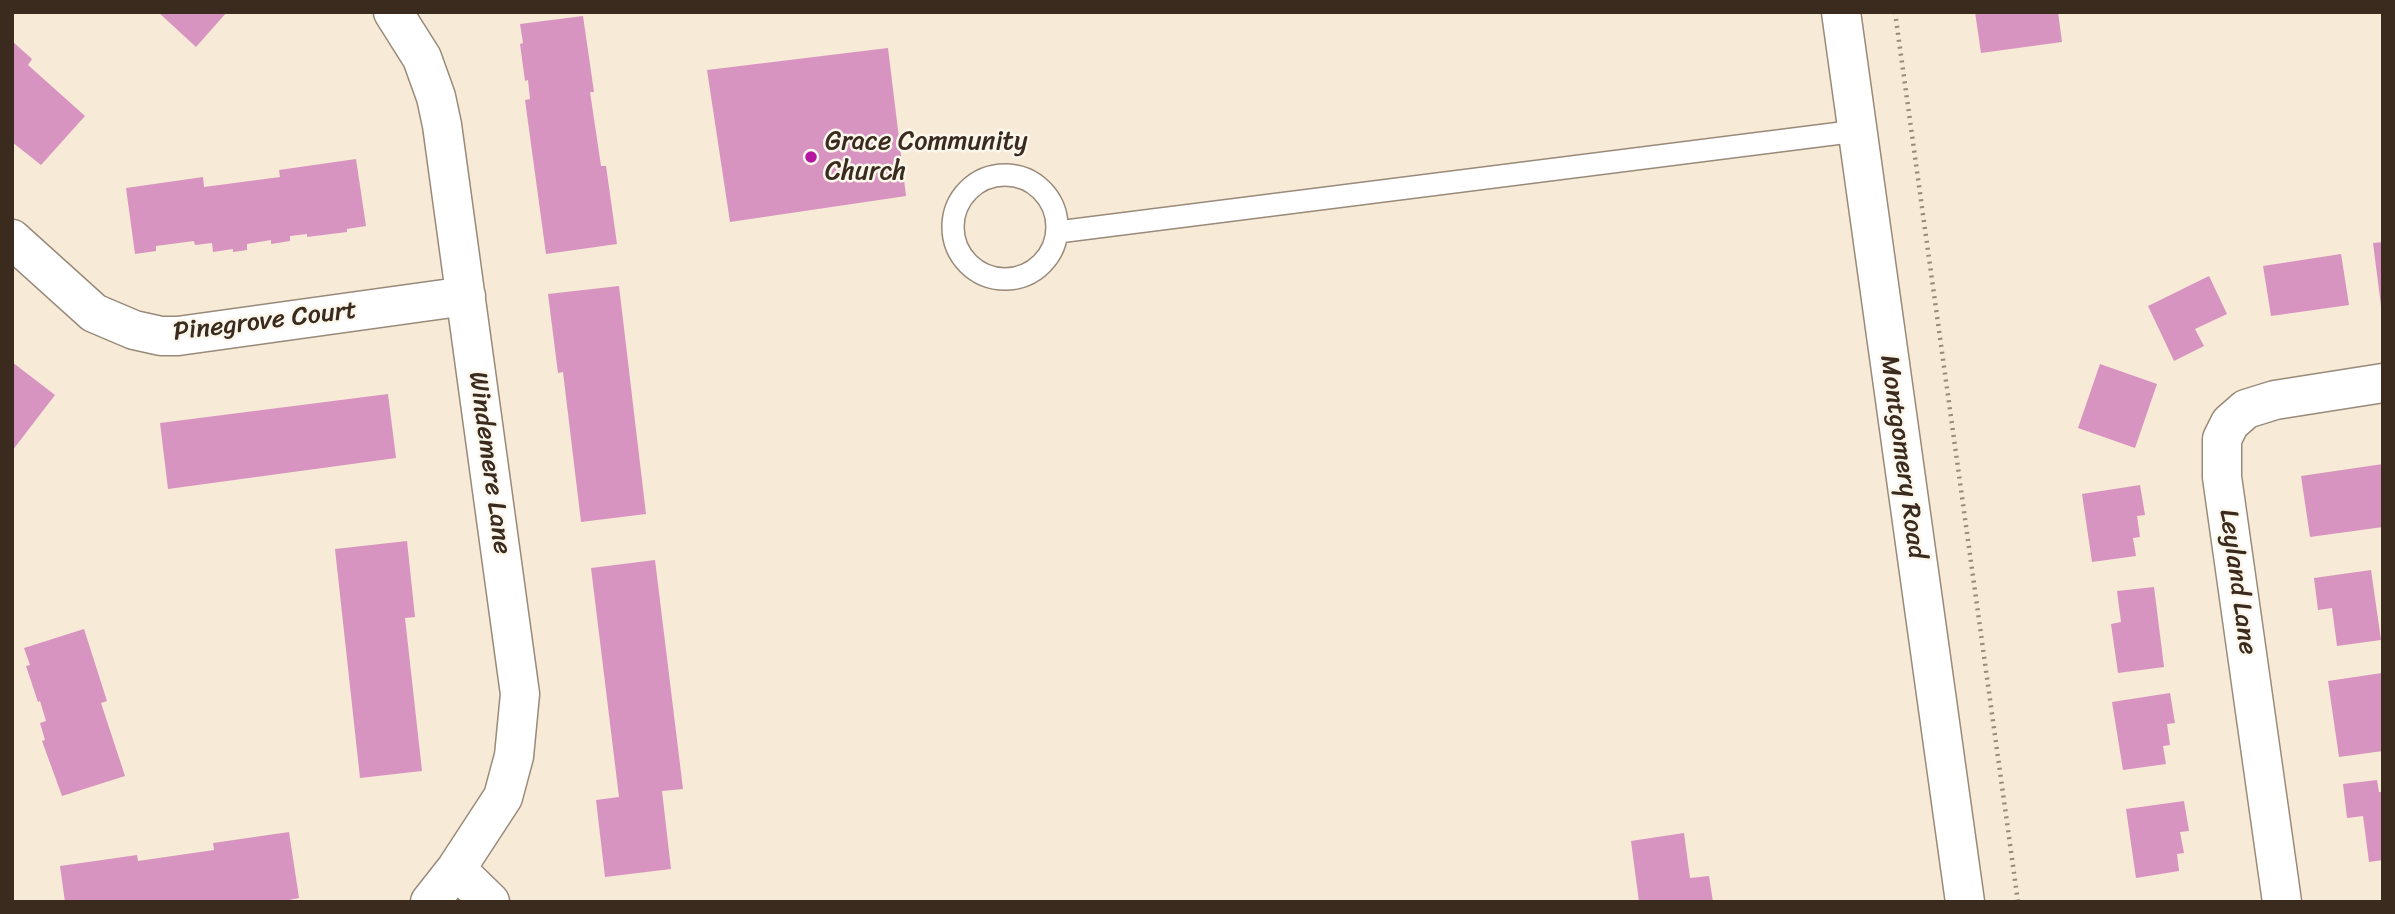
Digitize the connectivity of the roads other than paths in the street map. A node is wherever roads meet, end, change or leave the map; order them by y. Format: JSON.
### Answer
{"nodes":[{"id":1,"x":393,"y":12,"type":"edge"},
{"id":2,"x":1841,"y":12,"type":"edge"},
{"id":3,"x":1857,"y":131,"type":"junction"},
{"id":4,"x":1058,"y":232,"type":"junction"},
{"id":5,"x":12,"y":239,"type":"edge"},
{"id":6,"x":466,"y":296,"type":"junction"},
{"id":7,"x":2383,"y":383,"type":"edge"},
{"id":8,"x":456,"y":869,"type":"junction"},
{"id":9,"x":430,"y":902,"type":"edge"},
{"id":10,"x":490,"y":902,"type":"edge"},
{"id":11,"x":1965,"y":902,"type":"edge"},
{"id":12,"x":2281,"y":902,"type":"edge"}],
"edges":[{"from":1,"to":6,"type":"street","name":"Windemere Lane"},
{"from":2,"to":3,"type":"street","name":"Montgomery Road"},
{"from":3,"to":4,"type":"lane"},
{"from":3,"to":11,"type":"street","name":"Montgomery Road"},
{"from":4,"to":4,"type":"lane"},
{"from":5,"to":6,"type":"street","name":"Pinegrove Court"},
{"from":6,"to":8,"type":"street","name":"Windemere Lane"},
{"from":7,"to":12,"type":"street","name":"Leyland Lane"},
{"from":8,"to":9,"type":"street","name":"Windemere Lane"},
{"from":8,"to":10,"type":"street"}]}
